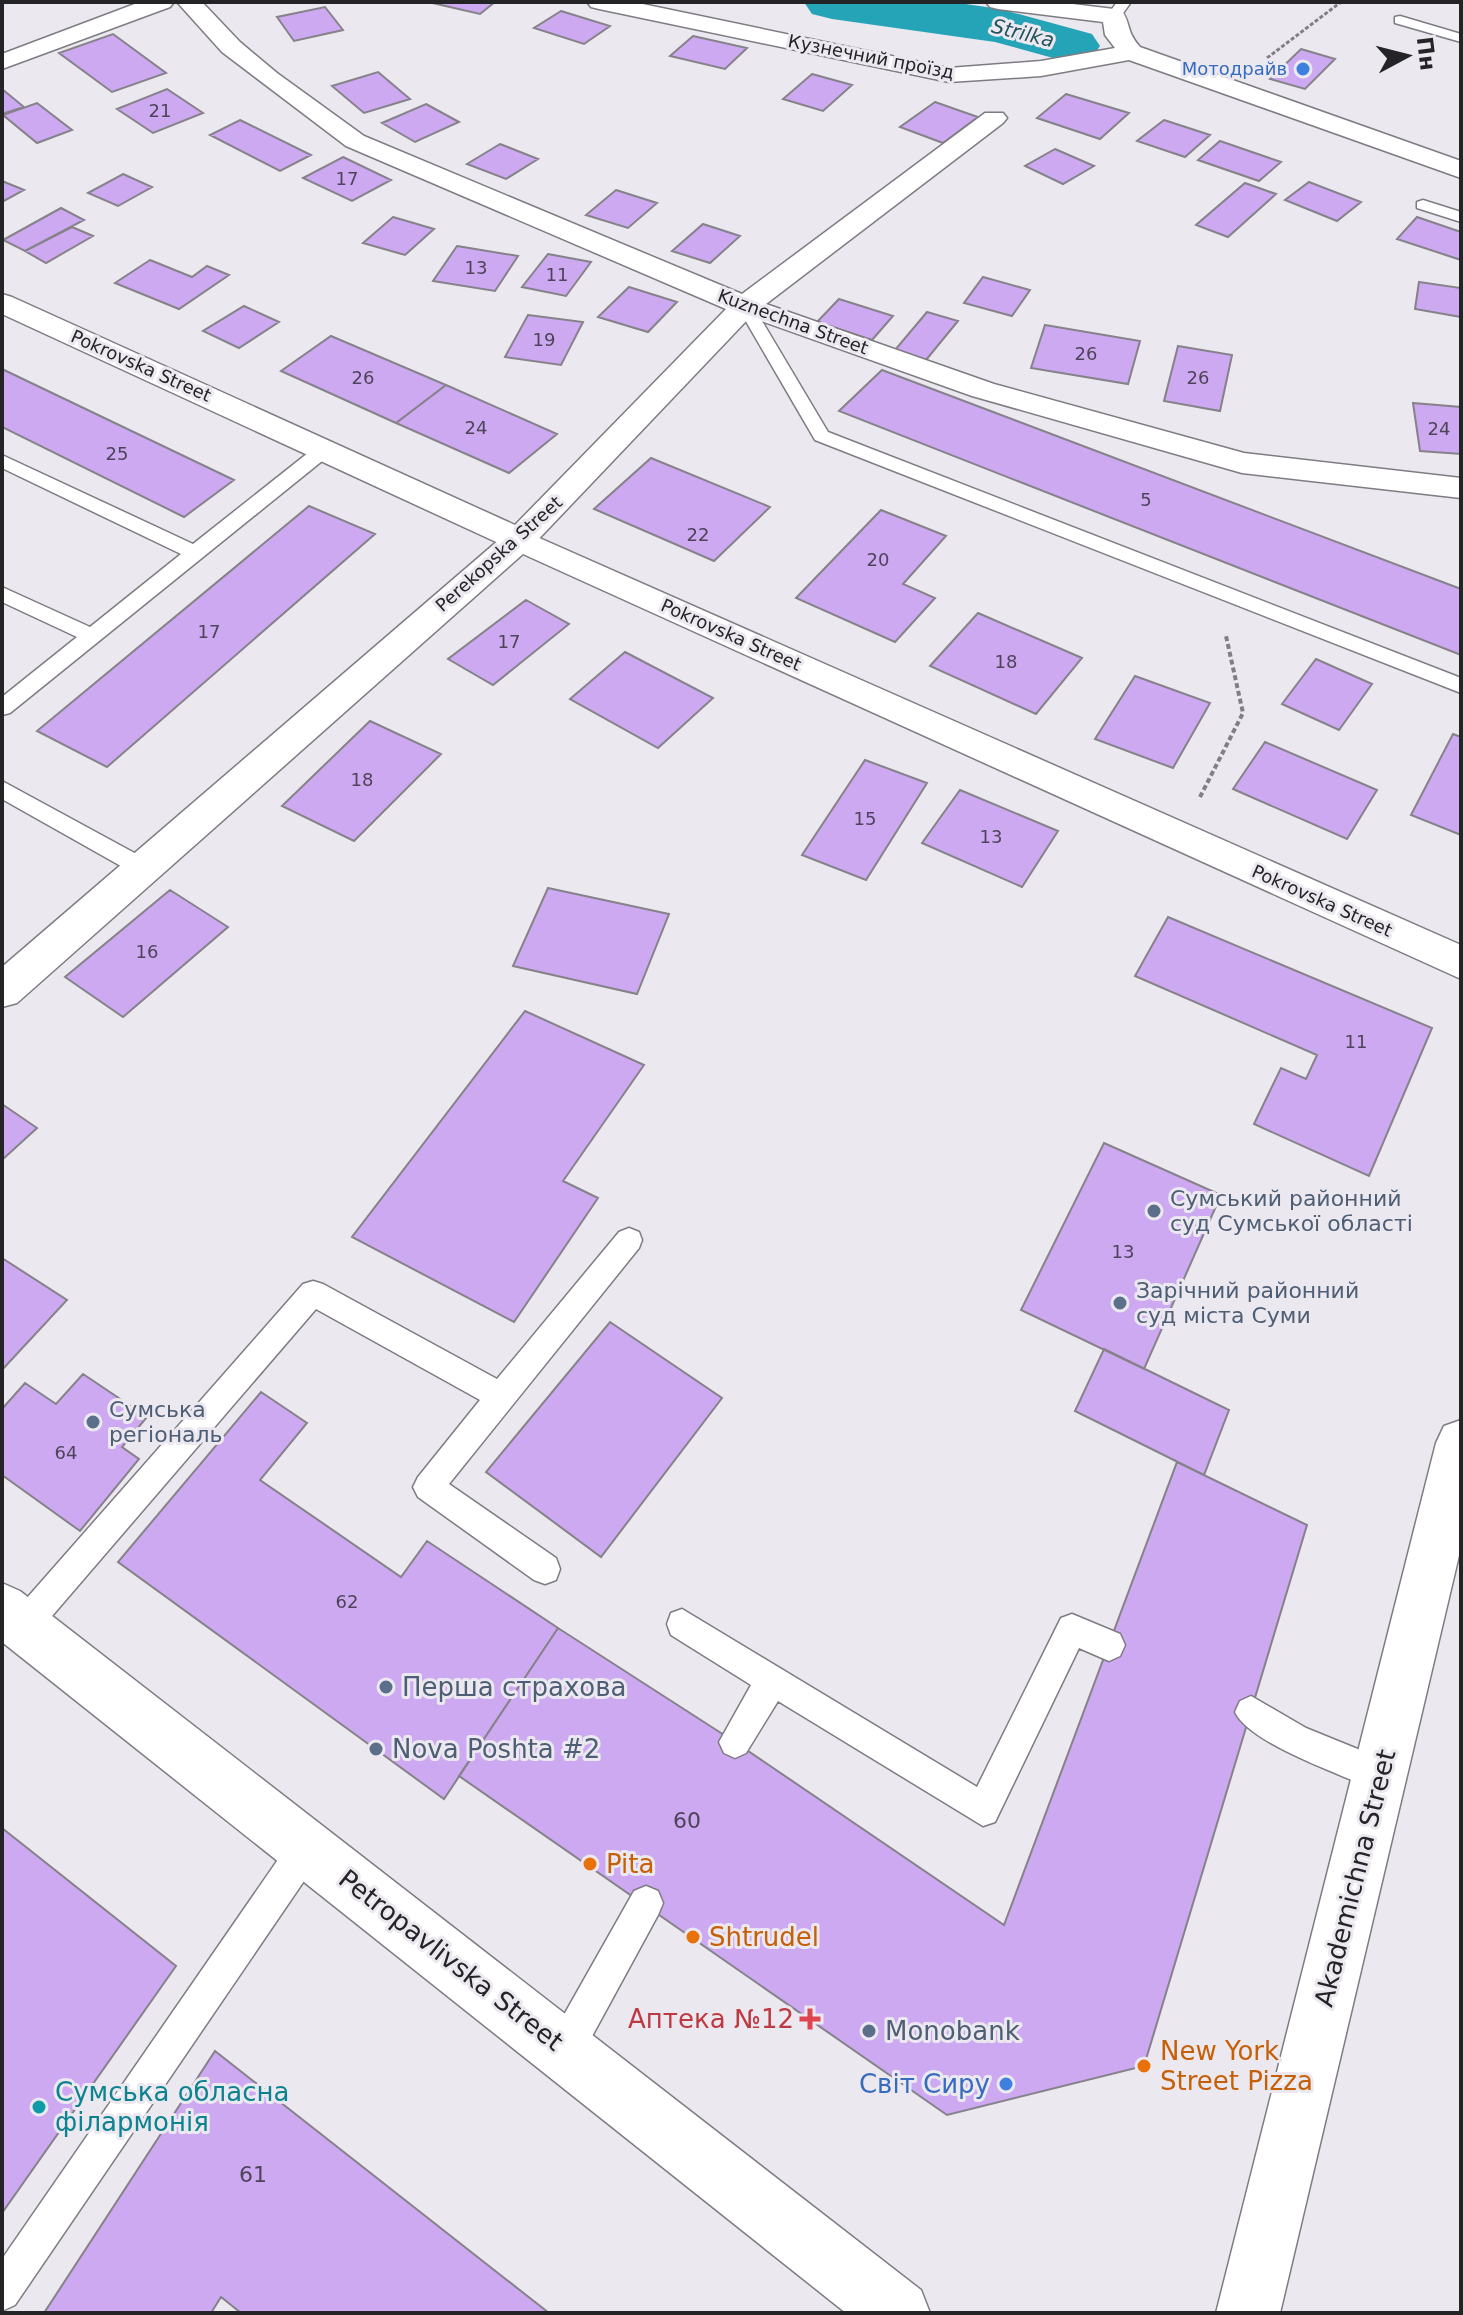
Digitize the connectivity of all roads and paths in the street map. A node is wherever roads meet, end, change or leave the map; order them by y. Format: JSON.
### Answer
{"nodes":[{"id":1,"x":162,"y":2,"type":"edge"},
{"id":2,"x":189,"y":2,"type":"edge"},
{"id":3,"x":599,"y":2,"type":"edge"},
{"id":4,"x":998,"y":2,"type":"edge"},
{"id":5,"x":1341,"y":2,"type":"edge"},
{"id":6,"x":1119,"y":9,"type":"edge"},
{"id":7,"x":1400,"y":20,"type":"dead end"},
{"id":8,"x":1461,"y":38,"type":"edge"},
{"id":9,"x":1131,"y":52,"type":"junction"},
{"id":10,"x":2,"y":62,"type":"edge"},
{"id":11,"x":1232,"y":86,"type":"junction"},
{"id":12,"x":994,"y":118,"type":"dead end"},
{"id":13,"x":1461,"y":170,"type":"edge"},
{"id":14,"x":1423,"y":205,"type":"dead end"},
{"id":15,"x":1461,"y":217,"type":"edge"},
{"id":16,"x":2,"y":303,"type":"edge"},
{"id":17,"x":745,"y":306,"type":"junction"},
{"id":18,"x":325,"y":449,"type":"junction"},
{"id":19,"x":2,"y":461,"type":"edge"},
{"id":20,"x":1461,"y":488,"type":"edge"},
{"id":21,"x":519,"y":540,"type":"junction"},
{"id":22,"x":195,"y":553,"type":"junction"},
{"id":23,"x":1217,"y":593,"type":"junction"},
{"id":24,"x":2,"y":594,"type":"edge"},
{"id":25,"x":92,"y":636,"type":"junction"},
{"id":26,"x":1461,"y":686,"type":"edge"},
{"id":27,"x":2,"y":708,"type":"edge"},
{"id":28,"x":2,"y":789,"type":"edge"},
{"id":29,"x":1196,"y":805,"type":"dead end"},
{"id":30,"x":143,"y":868,"type":"junction"},
{"id":31,"x":1461,"y":963,"type":"edge"},
{"id":32,"x":2,"y":991,"type":"edge"},
{"id":33,"x":629,"y":1240,"type":"dead end"},
{"id":34,"x":501,"y":1396,"type":"junction"},
{"id":35,"x":1461,"y":1443,"type":"edge"},
{"id":36,"x":545,"y":1569,"type":"dead end"},
{"id":37,"x":12,"y":1617,"type":"edge"},
{"id":38,"x":682,"y":1624,"type":"dead end"},
{"id":39,"x":1109,"y":1645,"type":"dead end"},
{"id":40,"x":773,"y":1679,"type":"junction"},
{"id":41,"x":1251,"y":1712,"type":"dead end"},
{"id":42,"x":735,"y":1742,"type":"dead end"},
{"id":43,"x":1380,"y":1775,"type":"junction"},
{"id":44,"x":307,"y":1847,"type":"junction"},
{"id":45,"x":646,"y":1903,"type":"dead end"},
{"id":46,"x":565,"y":2049,"type":"junction"},
{"id":47,"x":2,"y":2292,"type":"edge"},
{"id":48,"x":898,"y":2313,"type":"edge"},
{"id":49,"x":1248,"y":2313,"type":"edge"}],
"edges":[{"from":1,"to":10,"type":"street"},
{"from":2,"to":17,"type":"street","name":"Kuznechna Street"},
{"from":3,"to":9,"type":"street","name":"Кузнечний проїзд"},
{"from":4,"to":6,"type":"street"},
{"from":5,"to":11,"type":"path"},
{"from":6,"to":9,"type":"street"},
{"from":7,"to":8,"type":"lane"},
{"from":9,"to":11,"type":"street"},
{"from":11,"to":13,"type":"street"},
{"from":12,"to":17,"type":"street","name":"Perekopska Street"},
{"from":14,"to":15,"type":"lane"},
{"from":16,"to":18,"type":"street","name":"Pokrovska Street"},
{"from":17,"to":20,"type":"street","name":"Kuznechna Street"},
{"from":17,"to":21,"type":"street","name":"Perekopska Street"},
{"from":17,"to":23,"type":"lane"},
{"from":18,"to":21,"type":"street","name":"Pokrovska Street"},
{"from":18,"to":22,"type":"lane"},
{"from":19,"to":22,"type":"lane"},
{"from":21,"to":30,"type":"street","name":"Perekopska Street"},
{"from":21,"to":31,"type":"street","name":"Pokrovska Street"},
{"from":22,"to":25,"type":"lane"},
{"from":23,"to":26,"type":"lane"},
{"from":23,"to":29,"type":"path"},
{"from":24,"to":25,"type":"lane"},
{"from":25,"to":27,"type":"lane"},
{"from":28,"to":30,"type":"lane"},
{"from":30,"to":32,"type":"street","name":"Perekopska Street"},
{"from":33,"to":34,"type":"lane"},
{"from":34,"to":36,"type":"lane"},
{"from":34,"to":37,"type":"lane"},
{"from":35,"to":43,"type":"street","name":"Akademichna Street"},
{"from":37,"to":44,"type":"street","name":"Petropavlivska Street"},
{"from":38,"to":40,"type":"lane"},
{"from":39,"to":40,"type":"lane"},
{"from":40,"to":42,"type":"lane"},
{"from":41,"to":43,"type":"lane"},
{"from":43,"to":49,"type":"street","name":"Akademichna Street"},
{"from":44,"to":46,"type":"street","name":"Petropavlivska Street"},
{"from":44,"to":47,"type":"lane"},
{"from":45,"to":46,"type":"lane"},
{"from":46,"to":48,"type":"street","name":"Petropavlivska Street"}]}
